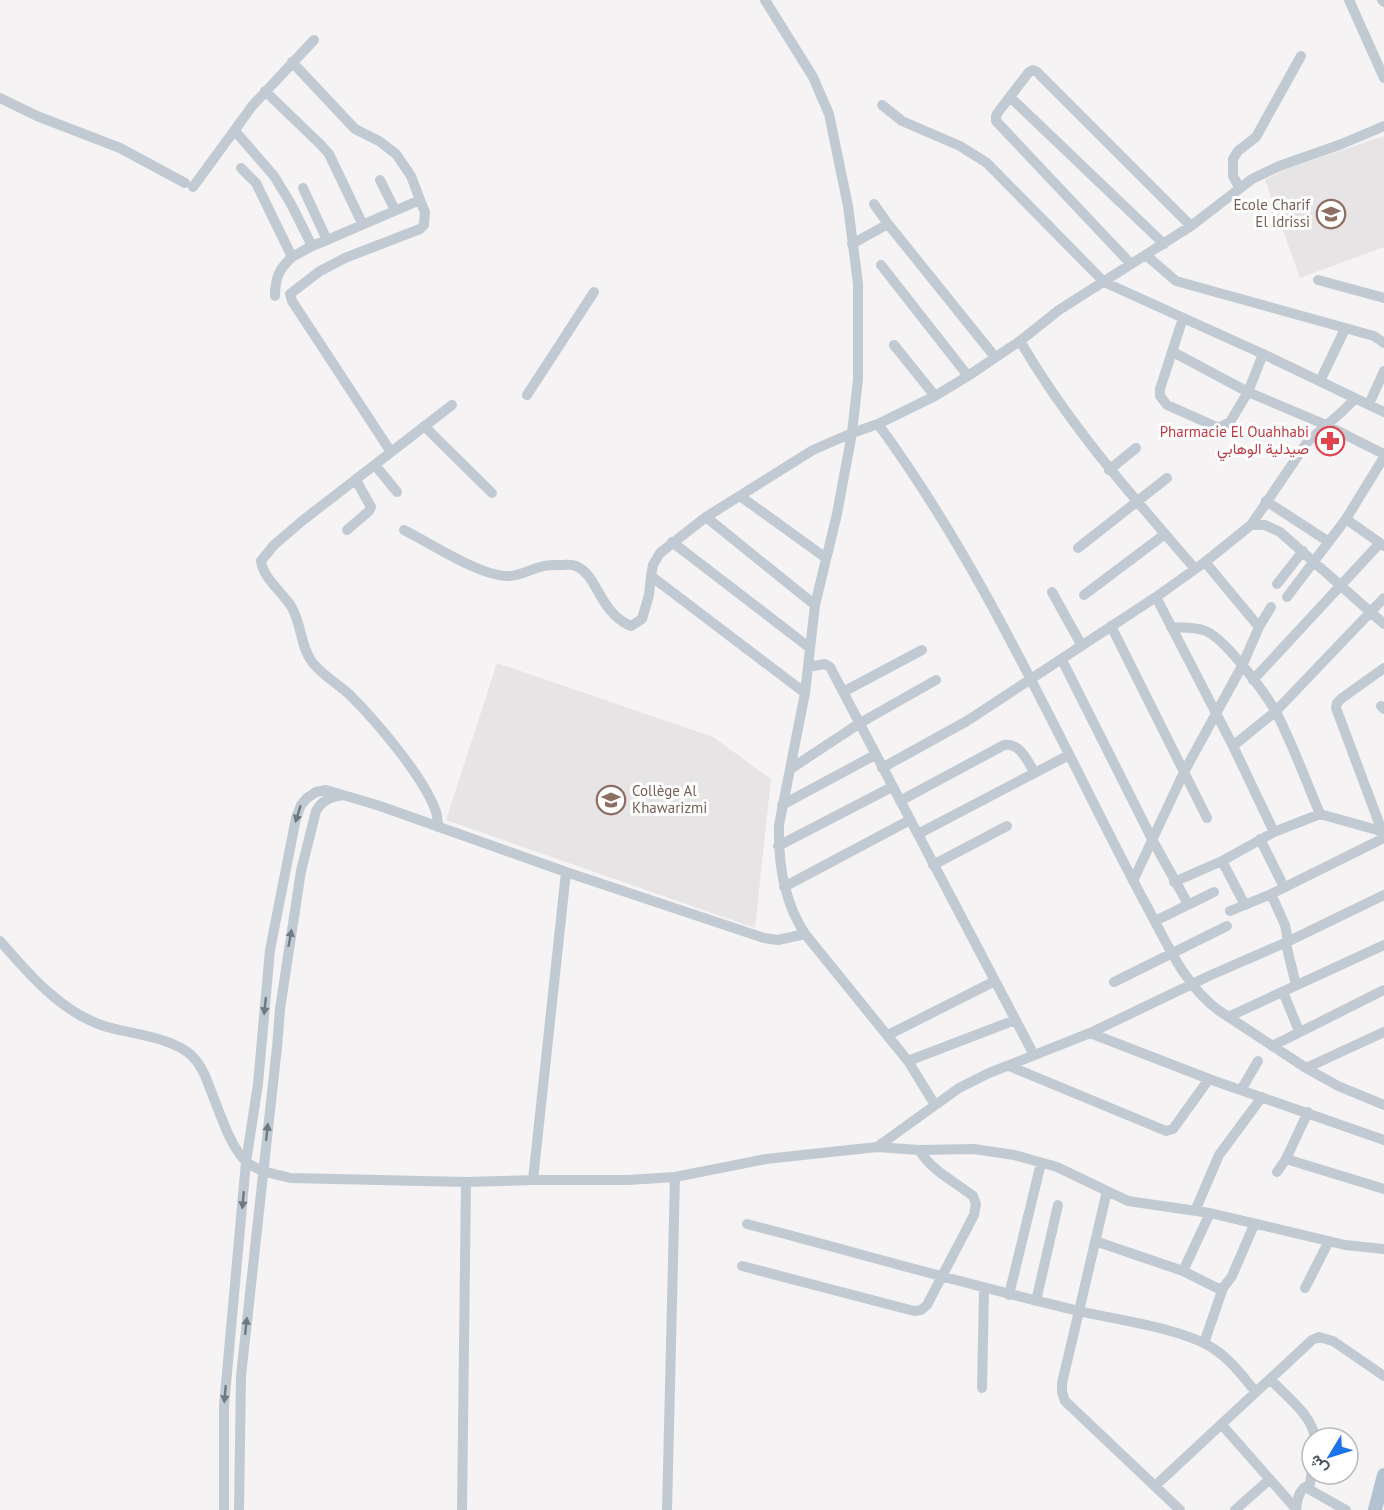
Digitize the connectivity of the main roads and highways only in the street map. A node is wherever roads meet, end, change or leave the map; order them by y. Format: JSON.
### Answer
{"nodes":[{"id":1,"x":1384,"y":1474,"type":"edge"},
{"id":2,"x":1375,"y":1510,"type":"edge"}],
"edges":[{"from":1,"to":2,"type":"main road"}]}
